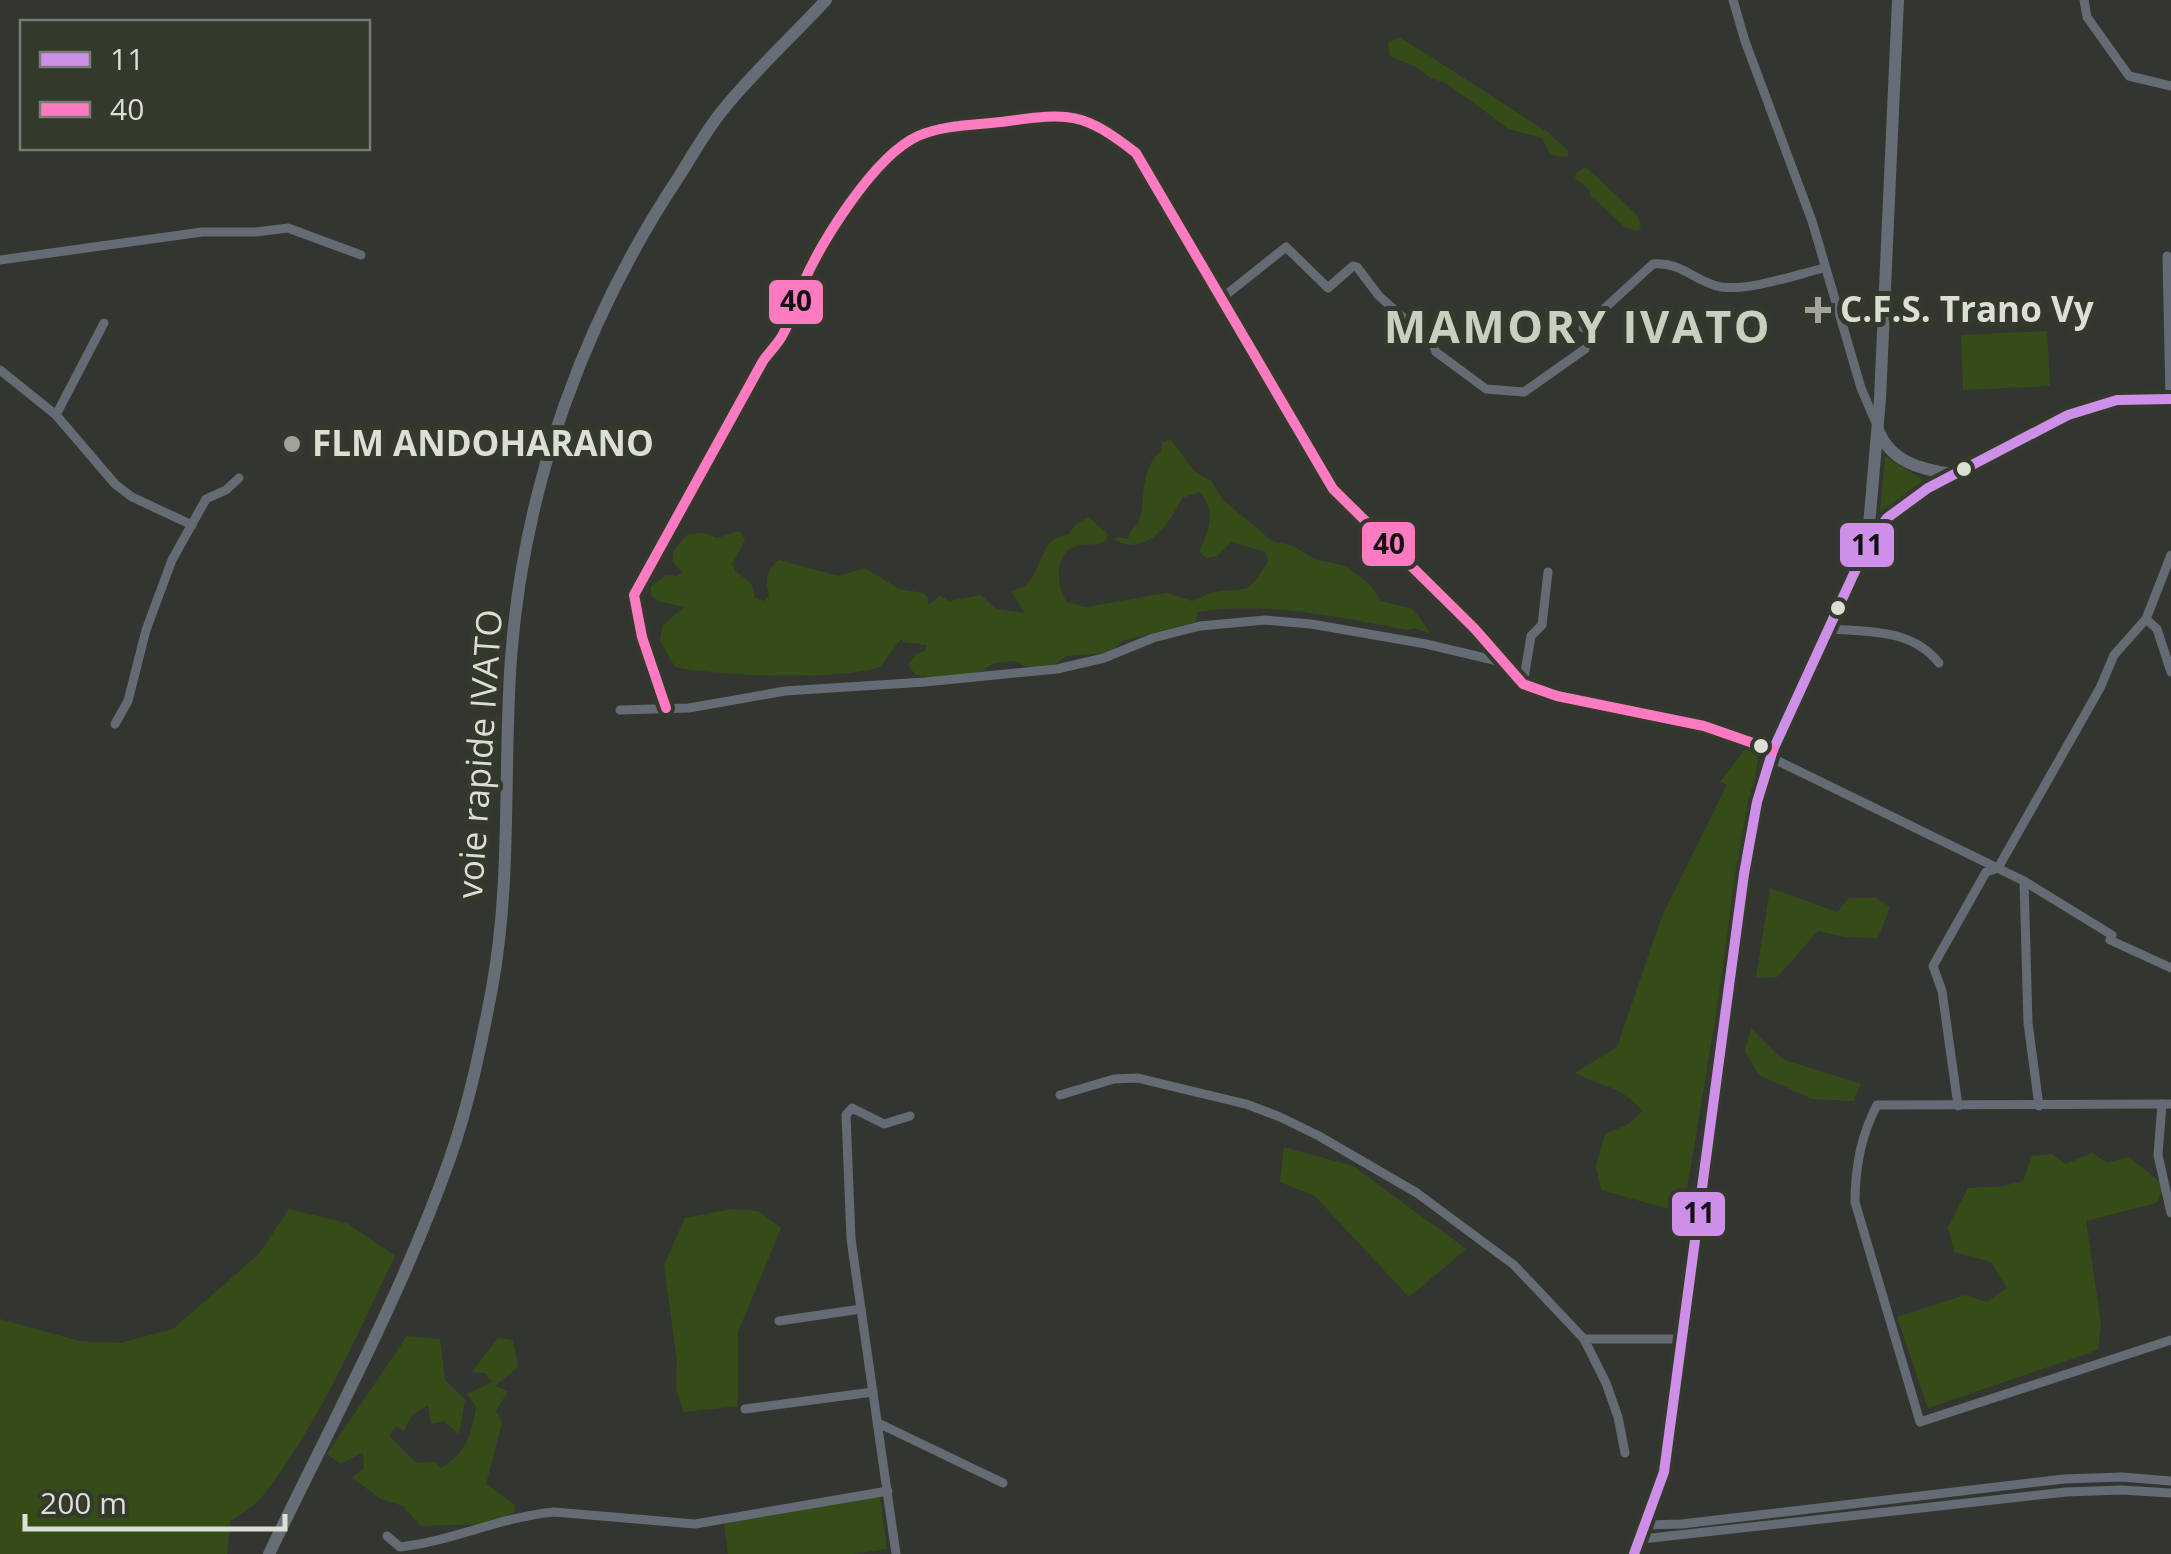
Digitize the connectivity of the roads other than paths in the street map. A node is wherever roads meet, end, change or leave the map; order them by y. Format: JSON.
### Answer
{"nodes":[{"id":1,"x":826,"y":0,"type":"edge"},
{"id":2,"x":1733,"y":0,"type":"edge"},
{"id":3,"x":1898,"y":0,"type":"edge"},
{"id":4,"x":2084,"y":0,"type":"edge"},
{"id":5,"x":2171,"y":86,"type":"edge"},
{"id":6,"x":361,"y":255,"type":"dead end"},
{"id":7,"x":2167,"y":256,"type":"dead end"},
{"id":8,"x":0,"y":260,"type":"edge"},
{"id":9,"x":1824,"y":268,"type":"junction"},
{"id":10,"x":1222,"y":298,"type":"junction"},
{"id":11,"x":104,"y":324,"type":"dead end"},
{"id":12,"x":1583,"y":328,"type":"dead end"},
{"id":13,"x":1585,"y":349,"type":"dead end"},
{"id":14,"x":0,"y":370,"type":"edge"},
{"id":15,"x":2171,"y":400,"type":"edge"},
{"id":16,"x":56,"y":415,"type":"junction"},
{"id":17,"x":1877,"y":428,"type":"junction"},
{"id":18,"x":1952,"y":474,"type":"junction"},
{"id":19,"x":239,"y":478,"type":"dead end"},
{"id":20,"x":192,"y":525,"type":"junction"},
{"id":21,"x":1866,"y":545,"type":"junction"},
{"id":22,"x":2171,"y":555,"type":"edge"},
{"id":23,"x":1548,"y":572,"type":"dead end"},
{"id":24,"x":2146,"y":619,"type":"junction"},
{"id":25,"x":1831,"y":629,"type":"junction"},
{"id":26,"x":1502,"y":662,"type":"junction"},
{"id":27,"x":1939,"y":663,"type":"dead end"},
{"id":28,"x":2171,"y":672,"type":"edge"},
{"id":29,"x":1524,"y":684,"type":"junction"},
{"id":30,"x":666,"y":708,"type":"junction"},
{"id":31,"x":620,"y":710,"type":"dead end"},
{"id":32,"x":115,"y":724,"type":"dead end"},
{"id":33,"x":1771,"y":754,"type":"junction"},
{"id":34,"x":1998,"y":868,"type":"junction"},
{"id":35,"x":2024,"y":881,"type":"junction"},
{"id":36,"x":2171,"y":968,"type":"edge"},
{"id":37,"x":1060,"y":1095,"type":"dead end"},
{"id":38,"x":2167,"y":1104,"type":"edge"},
{"id":39,"x":1958,"y":1106,"type":"junction"},
{"id":40,"x":2039,"y":1106,"type":"junction"},
{"id":41,"x":910,"y":1116,"type":"dead end"},
{"id":42,"x":2171,"y":1213,"type":"edge"},
{"id":43,"x":861,"y":1309,"type":"junction"},
{"id":44,"x":779,"y":1321,"type":"dead end"},
{"id":45,"x":1584,"y":1339,"type":"junction"},
{"id":46,"x":1682,"y":1339,"type":"junction"},
{"id":47,"x":2171,"y":1340,"type":"edge"},
{"id":48,"x":873,"y":1392,"type":"junction"},
{"id":49,"x":745,"y":1410,"type":"dead end"},
{"id":50,"x":878,"y":1422,"type":"junction"},
{"id":51,"x":1624,"y":1453,"type":"dead end"},
{"id":52,"x":2171,"y":1481,"type":"edge"},
{"id":53,"x":1003,"y":1484,"type":"dead end"},
{"id":54,"x":888,"y":1491,"type":"junction"},
{"id":55,"x":2171,"y":1494,"type":"edge"},
{"id":56,"x":1647,"y":1525,"type":"junction"},
{"id":57,"x":387,"y":1536,"type":"dead end"},
{"id":58,"x":1642,"y":1539,"type":"junction"},
{"id":59,"x":420,"y":1549,"type":"edge"},
{"id":60,"x":895,"y":1553,"type":"edge"},
{"id":61,"x":269,"y":1554,"type":"edge"},
{"id":62,"x":884,"y":1554,"type":"edge"},
{"id":63,"x":1634,"y":1554,"type":"edge"}],
"edges":[{"from":1,"to":61,"type":"main road","name":"voie rapide IVATO"},
{"from":2,"to":9,"type":"street"},
{"from":3,"to":17,"type":"main road"},
{"from":4,"to":5,"type":"street"},
{"from":6,"to":8,"type":"street"},
{"from":7,"to":15,"type":"street"},
{"from":9,"to":12,"type":"street"},
{"from":9,"to":17,"type":"street"},
{"from":10,"to":13,"type":"street"},
{"from":10,"to":26,"type":"street"},
{"from":10,"to":30,"type":"street"},
{"from":11,"to":16,"type":"street"},
{"from":14,"to":16,"type":"street"},
{"from":15,"to":18,"type":"main road"},
{"from":16,"to":20,"type":"street"},
{"from":17,"to":18,"type":"main road"},
{"from":17,"to":21,"type":"main road"},
{"from":18,"to":21,"type":"main road"},
{"from":19,"to":20,"type":"street"},
{"from":20,"to":32,"type":"street"},
{"from":21,"to":25,"type":"main road"},
{"from":22,"to":24,"type":"street"},
{"from":23,"to":29,"type":"street"},
{"from":24,"to":28,"type":"street"},
{"from":24,"to":34,"type":"street"},
{"from":25,"to":27,"type":"street"},
{"from":25,"to":33,"type":"main road"},
{"from":26,"to":29,"type":"street"},
{"from":26,"to":30,"type":"street"},
{"from":29,"to":33,"type":"street"},
{"from":30,"to":31,"type":"street"},
{"from":33,"to":34,"type":"street"},
{"from":33,"to":46,"type":"main road"},
{"from":34,"to":35,"type":"street"},
{"from":34,"to":39,"type":"street"},
{"from":35,"to":36,"type":"street"},
{"from":35,"to":40,"type":"street"},
{"from":37,"to":45,"type":"street"},
{"from":38,"to":40,"type":"street"},
{"from":38,"to":42,"type":"street"},
{"from":39,"to":40,"type":"street"},
{"from":39,"to":47,"type":"street"},
{"from":41,"to":43,"type":"street"},
{"from":43,"to":44,"type":"street"},
{"from":43,"to":48,"type":"street"},
{"from":45,"to":46,"type":"street"},
{"from":45,"to":51,"type":"street"},
{"from":46,"to":56,"type":"main road"},
{"from":48,"to":49,"type":"street"},
{"from":48,"to":50,"type":"street"},
{"from":50,"to":53,"type":"street"},
{"from":50,"to":54,"type":"street"},
{"from":52,"to":56,"type":"street"},
{"from":54,"to":59,"type":"street"},
{"from":54,"to":60,"type":"street"},
{"from":55,"to":58,"type":"street"},
{"from":56,"to":58,"type":"main road"},
{"from":57,"to":59,"type":"street"},
{"from":58,"to":63,"type":"main road"},
{"from":60,"to":62,"type":"street"}]}
